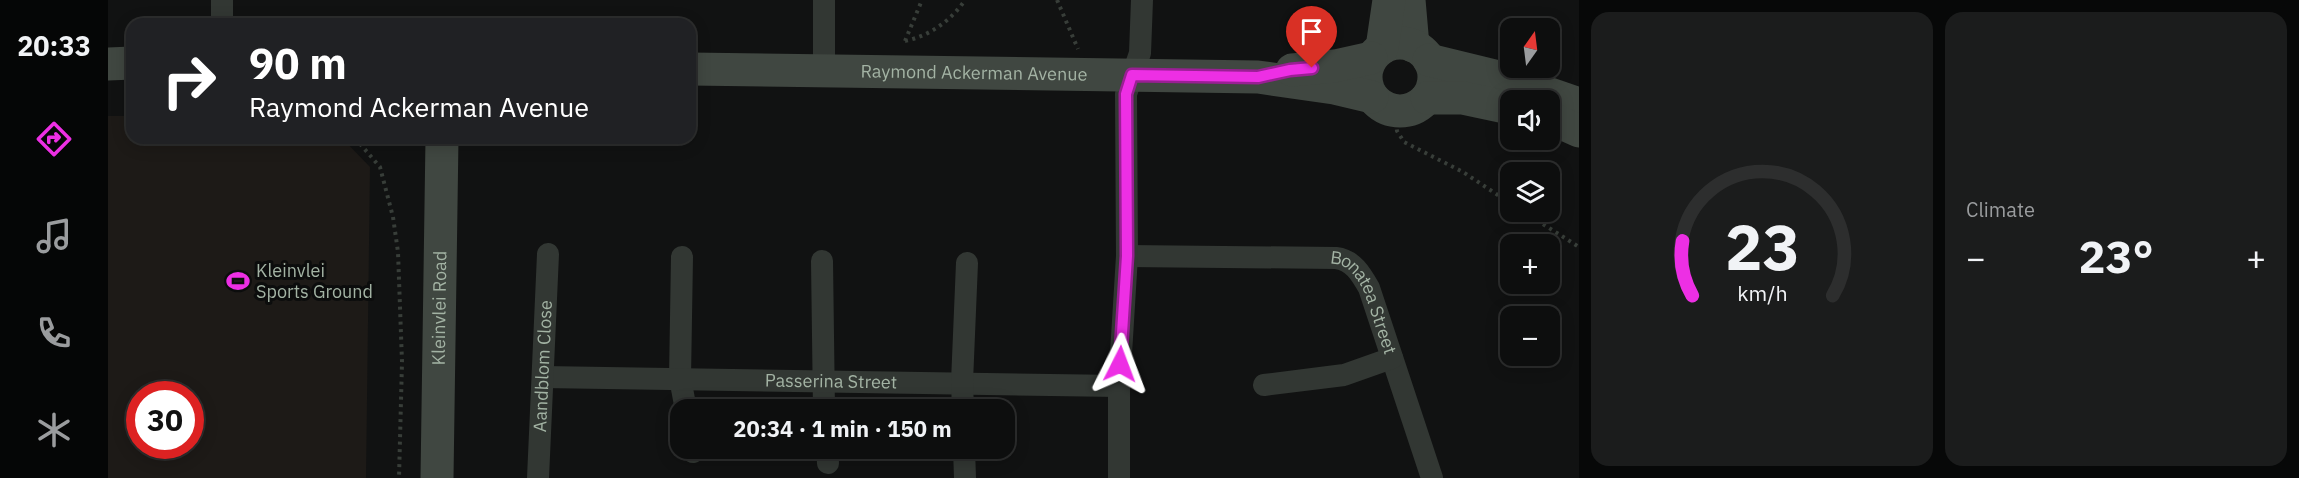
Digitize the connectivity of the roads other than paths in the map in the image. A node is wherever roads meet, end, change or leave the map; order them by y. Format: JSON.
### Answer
{"nodes":[{"id":1,"x":222,"y":0,"type":"edge"},
{"id":2,"x":824,"y":0,"type":"edge"},
{"id":3,"x":1142,"y":0,"type":"edge"},
{"id":4,"x":1389,"y":0,"type":"edge"},
{"id":5,"x":1409,"y":0,"type":"edge"},
{"id":6,"x":222,"y":18,"type":"edge"},
{"id":7,"x":1399,"y":53,"type":"junction"},
{"id":8,"x":126,"y":63,"type":"edge"},
{"id":9,"x":108,"y":64,"type":"edge"},
{"id":10,"x":696,"y":69,"type":"edge"},
{"id":11,"x":824,"y":70,"type":"junction"},
{"id":12,"x":1132,"y":75,"type":"junction"},
{"id":13,"x":1258,"y":77,"type":"junction"},
{"id":14,"x":1372,"y":97,"type":"junction"},
{"id":15,"x":1427,"y":98,"type":"junction"},
{"id":16,"x":1579,"y":104,"type":"edge"},
{"id":17,"x":1500,"y":106,"type":"edge"},
{"id":18,"x":1560,"y":122,"type":"edge"},
{"id":19,"x":1579,"y":131,"type":"edge"},
{"id":20,"x":442,"y":144,"type":"edge"},
{"id":21,"x":548,"y":254,"type":"dead end"},
{"id":22,"x":1127,"y":256,"type":"junction"},
{"id":23,"x":682,"y":257,"type":"dead end"},
{"id":24,"x":822,"y":261,"type":"dead end"},
{"id":25,"x":967,"y":263,"type":"dead end"},
{"id":26,"x":1392,"y":358,"type":"junction"},
{"id":27,"x":543,"y":377,"type":"junction"},
{"id":28,"x":680,"y":378,"type":"junction"},
{"id":29,"x":823,"y":380,"type":"junction"},
{"id":30,"x":962,"y":382,"type":"junction"},
{"id":31,"x":1264,"y":385,"type":"dead end"},
{"id":32,"x":1119,"y":386,"type":"junction"},
{"id":33,"x":684,"y":399,"type":"edge"},
{"id":34,"x":824,"y":399,"type":"edge"},
{"id":35,"x":963,"y":399,"type":"edge"},
{"id":36,"x":964,"y":459,"type":"edge"},
{"id":37,"x":437,"y":478,"type":"edge"},
{"id":38,"x":538,"y":478,"type":"edge"},
{"id":39,"x":965,"y":478,"type":"edge"},
{"id":40,"x":1119,"y":478,"type":"edge"},
{"id":41,"x":1431,"y":478,"type":"edge"}],
"edges":[{"from":1,"to":6,"type":"street"},
{"from":2,"to":11,"type":"street"},
{"from":3,"to":12,"type":"street"},
{"from":4,"to":7,"type":"street"},
{"from":5,"to":7,"type":"street"},
{"from":7,"to":13,"type":"street","name":"Raymond Ackerman Avenue"},
{"from":7,"to":14,"type":"street"},
{"from":7,"to":15,"type":"street"},
{"from":7,"to":16,"type":"street"},
{"from":8,"to":9,"type":"street"},
{"from":10,"to":11,"type":"street","name":"Raymond Ackerman Avenue"},
{"from":11,"to":12,"type":"street","name":"Raymond Ackerman Avenue"},
{"from":12,"to":13,"type":"street","name":"Raymond Ackerman Avenue"},
{"from":12,"to":22,"type":"street"},
{"from":13,"to":14,"type":"street","name":"Raymond Ackerman Avenue"},
{"from":14,"to":15,"type":"street"},
{"from":15,"to":17,"type":"street"},
{"from":18,"to":19,"type":"street"},
{"from":20,"to":37,"type":"street","name":"Kleinvlei Road"},
{"from":21,"to":27,"type":"street","name":"Aandblom Close"},
{"from":22,"to":26,"type":"street","name":"Bonatea Street"},
{"from":22,"to":32,"type":"street"},
{"from":23,"to":28,"type":"street"},
{"from":24,"to":29,"type":"street"},
{"from":25,"to":30,"type":"street"},
{"from":26,"to":31,"type":"street"},
{"from":26,"to":41,"type":"street","name":"Bonatea Street"},
{"from":27,"to":28,"type":"street","name":"Passerina Street"},
{"from":27,"to":38,"type":"street","name":"Aandblom Close"},
{"from":28,"to":29,"type":"street","name":"Passerina Street"},
{"from":28,"to":33,"type":"street"},
{"from":29,"to":30,"type":"street","name":"Passerina Street"},
{"from":29,"to":34,"type":"street"},
{"from":30,"to":32,"type":"street","name":"Passerina Street"},
{"from":30,"to":35,"type":"street"},
{"from":32,"to":40,"type":"street"},
{"from":36,"to":39,"type":"street"}]}
